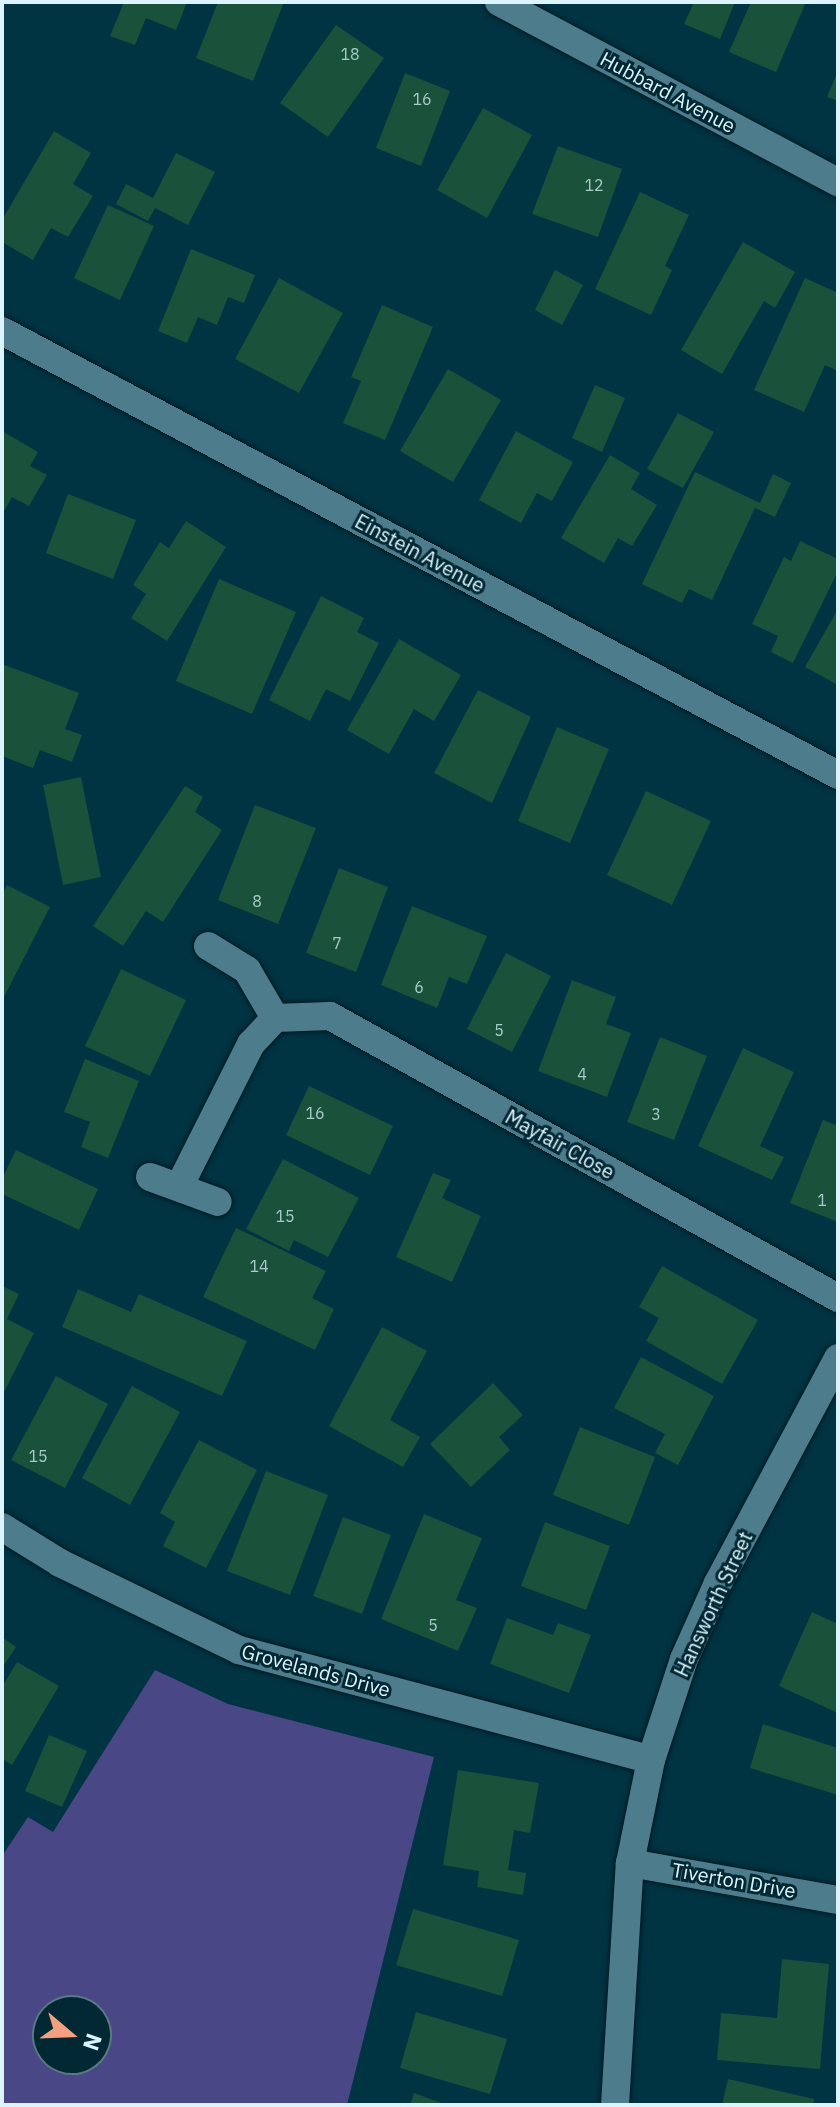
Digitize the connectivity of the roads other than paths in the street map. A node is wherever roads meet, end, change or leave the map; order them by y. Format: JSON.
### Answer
{"nodes":[{"id":1,"x":499,"y":2,"type":"edge"},
{"id":2,"x":838,"y":182,"type":"edge"},
{"id":3,"x":2,"y":331,"type":"edge"},
{"id":4,"x":838,"y":775,"type":"edge"},
{"id":5,"x":208,"y":946,"type":"dead end"},
{"id":6,"x":275,"y":1018,"type":"junction"},
{"id":7,"x":150,"y":1177,"type":"dead end"},
{"id":8,"x":180,"y":1185,"type":"junction"},
{"id":9,"x":218,"y":1202,"type":"dead end"},
{"id":10,"x":838,"y":1298,"type":"edge"},
{"id":11,"x":838,"y":1358,"type":"edge"},
{"id":12,"x":2,"y":1527,"type":"edge"},
{"id":13,"x":651,"y":1760,"type":"junction"},
{"id":14,"x":630,"y":1863,"type":"junction"},
{"id":15,"x":838,"y":1900,"type":"edge"},
{"id":16,"x":615,"y":2105,"type":"edge"}],
"edges":[{"from":1,"to":2,"type":"street","name":"Hubbard Avenue"},
{"from":3,"to":4,"type":"street","name":"Einstein Avenue"},
{"from":5,"to":6,"type":"street"},
{"from":6,"to":8,"type":"street"},
{"from":6,"to":10,"type":"street","name":"Mayfair Close"},
{"from":7,"to":8,"type":"street"},
{"from":8,"to":9,"type":"street"},
{"from":11,"to":13,"type":"street","name":"Hansworth Street"},
{"from":12,"to":13,"type":"street","name":"Grovelands Drive"},
{"from":13,"to":14,"type":"street","name":"Hansworth Street"},
{"from":14,"to":15,"type":"street","name":"Tiverton Drive"},
{"from":14,"to":16,"type":"street","name":"Hansworth Street"}]}
